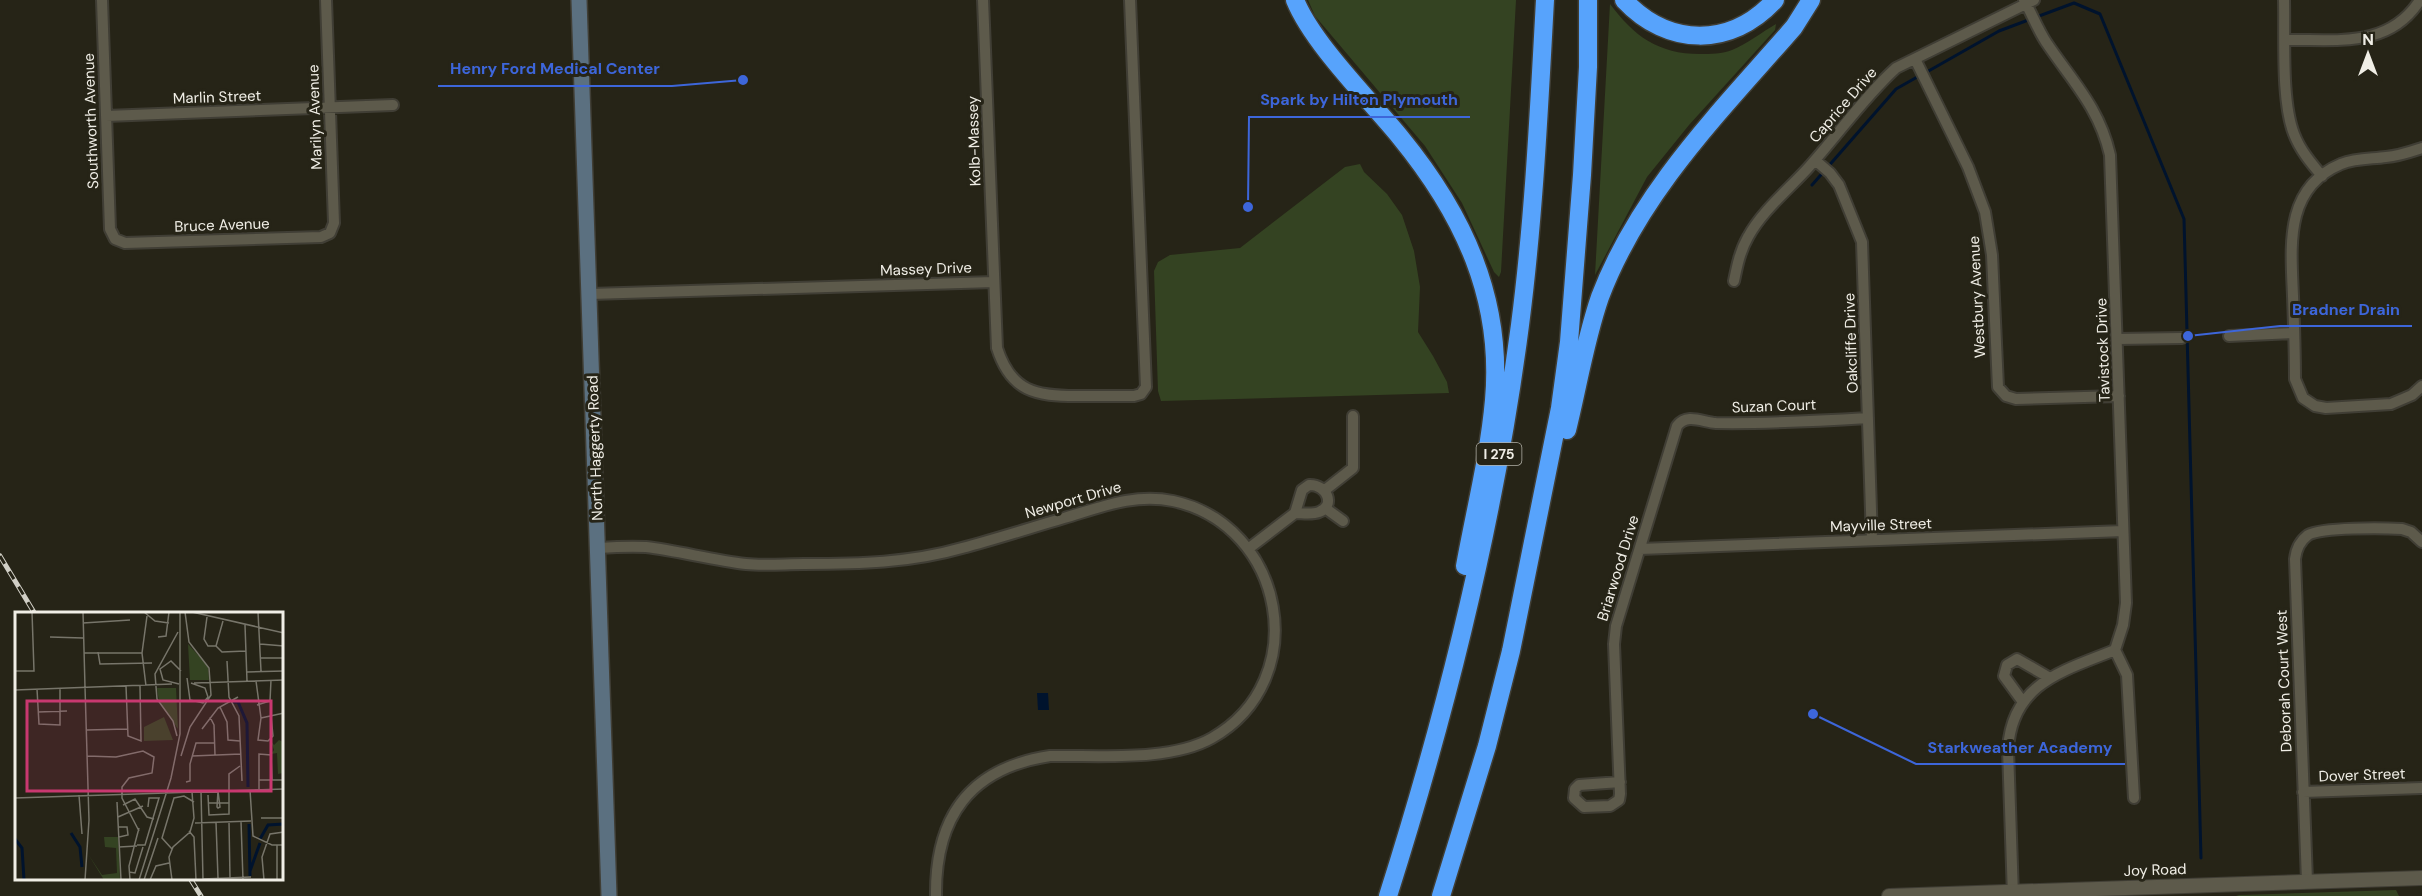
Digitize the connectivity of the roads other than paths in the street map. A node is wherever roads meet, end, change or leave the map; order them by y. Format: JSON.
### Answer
{"nodes":[{"id":1,"x":102,"y":0,"type":"edge"},
{"id":2,"x":326,"y":0,"type":"edge"},
{"id":3,"x":579,"y":0,"type":"edge"},
{"id":4,"x":983,"y":0,"type":"edge"},
{"id":5,"x":1130,"y":0,"type":"edge"},
{"id":6,"x":1295,"y":0,"type":"edge"},
{"id":7,"x":1545,"y":0,"type":"edge"},
{"id":8,"x":1588,"y":0,"type":"edge"},
{"id":9,"x":1624,"y":0,"type":"edge"},
{"id":10,"x":1775,"y":0,"type":"edge"},
{"id":11,"x":1811,"y":0,"type":"edge"},
{"id":12,"x":2284,"y":0,"type":"edge"},
{"id":13,"x":2420,"y":0,"type":"edge"},
{"id":14,"x":2028,"y":1,"type":"edge"},
{"id":15,"x":2285,"y":40,"type":"junction"},
{"id":16,"x":1915,"y":59,"type":"junction"},
{"id":17,"x":393,"y":105,"type":"dead end"},
{"id":18,"x":330,"y":108,"type":"junction"},
{"id":19,"x":106,"y":116,"type":"junction"},
{"id":20,"x":2422,"y":148,"type":"edge"},
{"id":21,"x":1815,"y":160,"type":"junction"},
{"id":22,"x":2322,"y":176,"type":"junction"},
{"id":23,"x":330,"y":232,"type":"joint"},
{"id":24,"x":115,"y":239,"type":"joint"},
{"id":25,"x":1734,"y":281,"type":"dead end"},
{"id":26,"x":994,"y":282,"type":"junction"},
{"id":27,"x":590,"y":294,"type":"junction"},
{"id":28,"x":2294,"y":333,"type":"junction"},
{"id":29,"x":2229,"y":336,"type":"dead end"},
{"id":30,"x":2182,"y":338,"type":"dead end"},
{"id":31,"x":2118,"y":339,"type":"junction"},
{"id":32,"x":2422,"y":386,"type":"edge"},
{"id":33,"x":2119,"y":396,"type":"junction"},
{"id":34,"x":1353,"y":416,"type":"dead end"},
{"id":35,"x":1868,"y":418,"type":"junction"},
{"id":36,"x":1682,"y":420,"type":"joint"},
{"id":37,"x":1324,"y":490,"type":"junction"},
{"id":38,"x":1325,"y":508,"type":"junction"},
{"id":39,"x":1295,"y":513,"type":"junction"},
{"id":40,"x":1343,"y":521,"type":"dead end"},
{"id":41,"x":2123,"y":531,"type":"junction"},
{"id":42,"x":1872,"y":540,"type":"junction"},
{"id":43,"x":2422,"y":542,"type":"edge"},
{"id":44,"x":1533,"y":547,"type":"junction"},
{"id":45,"x":598,"y":548,"type":"junction"},
{"id":46,"x":1248,"y":549,"type":"junction"},
{"id":47,"x":1640,"y":549,"type":"junction"},
{"id":48,"x":2115,"y":650,"type":"junction"},
{"id":49,"x":2050,"y":678,"type":"junction"},
{"id":50,"x":1449,"y":690,"type":"junction"},
{"id":51,"x":2023,"y":702,"type":"junction"},
{"id":52,"x":1620,"y":782,"type":"junction"},
{"id":53,"x":2422,"y":788,"type":"edge"},
{"id":54,"x":2303,"y":792,"type":"junction"},
{"id":55,"x":2134,"y":798,"type":"dead end"},
{"id":56,"x":2422,"y":878,"type":"edge"},
{"id":57,"x":2307,"y":881,"type":"junction"},
{"id":58,"x":2220,"y":890,"type":"edge"},
{"id":59,"x":2012,"y":894,"type":"edge"},
{"id":60,"x":609,"y":896,"type":"edge"},
{"id":61,"x":936,"y":896,"type":"edge"},
{"id":62,"x":1388,"y":896,"type":"edge"},
{"id":63,"x":1441,"y":896,"type":"edge"},
{"id":64,"x":1889,"y":896,"type":"edge"},
{"id":65,"x":1896,"y":896,"type":"edge"}],
"edges":[{"from":1,"to":19,"type":"street","name":"Southworth Avenue"},
{"from":2,"to":18,"type":"street","name":"Marilyn Avenue"},
{"from":3,"to":27,"type":"main road","name":"North Haggerty Road"},
{"from":4,"to":26,"type":"street","name":"Kolb-Massey"},
{"from":5,"to":26,"type":"street","name":"Massey Drive"},
{"from":6,"to":50,"type":"highway"},
{"from":7,"to":50,"type":"highway","number":"I 275"},
{"from":8,"to":44,"type":"highway"},
{"from":9,"to":10,"type":"highway"},
{"from":11,"to":44,"type":"highway"},
{"from":12,"to":15,"type":"street"},
{"from":13,"to":15,"type":"street"},
{"from":14,"to":16,"type":"street","name":"Caprice Drive"},
{"from":14,"to":31,"type":"street","name":"Tavistock Drive"},
{"from":15,"to":22,"type":"street"},
{"from":16,"to":21,"type":"street","name":"Caprice Drive"},
{"from":16,"to":33,"type":"street","name":"Westbury Avenue"},
{"from":17,"to":18,"type":"street","name":"Marlin Street"},
{"from":18,"to":19,"type":"street","name":"Marlin Street"},
{"from":18,"to":23,"type":"street","name":"Marilyn Avenue"},
{"from":19,"to":24,"type":"street","name":"Southworth Avenue"},
{"from":20,"to":22,"type":"street"},
{"from":21,"to":25,"type":"street","name":"Caprice Drive"},
{"from":21,"to":35,"type":"street","name":"Oakcliffe Drive"},
{"from":22,"to":28,"type":"street"},
{"from":23,"to":24,"type":"street","name":"Bruce Avenue"},
{"from":26,"to":27,"type":"street","name":"Massey Drive"},
{"from":27,"to":45,"type":"main road","name":"North Haggerty Road"},
{"from":28,"to":29,"type":"street"},
{"from":28,"to":32,"type":"street"},
{"from":30,"to":31,"type":"street"},
{"from":31,"to":33,"type":"street","name":"Tavistock Drive"},
{"from":33,"to":41,"type":"street","name":"Tavistock Drive"},
{"from":34,"to":37,"type":"street"},
{"from":35,"to":36,"type":"street","name":"Suzan Court"},
{"from":35,"to":42,"type":"street","name":"Oakcliffe Drive"},
{"from":36,"to":47,"type":"street","name":"Briarwood Drive"},
{"from":37,"to":38,"type":"street"},
{"from":37,"to":39,"type":"street"},
{"from":38,"to":39,"type":"street"},
{"from":38,"to":40,"type":"street"},
{"from":39,"to":46,"type":"street"},
{"from":41,"to":42,"type":"street","name":"Mayville Street"},
{"from":41,"to":48,"type":"street","name":"Tavistock Drive"},
{"from":42,"to":47,"type":"street","name":"Mayville Street"},
{"from":43,"to":54,"type":"street","name":"Deborah Court West"},
{"from":44,"to":63,"type":"highway"},
{"from":45,"to":46,"type":"street","name":"Newport Drive"},
{"from":45,"to":60,"type":"main road","name":"North Haggerty Road"},
{"from":46,"to":61,"type":"street","name":"Newport Drive"},
{"from":47,"to":52,"type":"street","name":"Briarwood Drive"},
{"from":48,"to":49,"type":"street"},
{"from":48,"to":55,"type":"street"},
{"from":49,"to":51,"type":"street"},
{"from":49,"to":51,"type":"street"},
{"from":50,"to":62,"type":"highway","number":"I 275"},
{"from":51,"to":59,"type":"street"},
{"from":52,"to":52,"type":"street","name":"Briarwood Drive"},
{"from":53,"to":54,"type":"street","name":"Dover Street"},
{"from":54,"to":57,"type":"street","name":"Deborah Court West"},
{"from":56,"to":57,"type":"street","name":"Joy Road"},
{"from":57,"to":58,"type":"street","name":"Joy Road"},
{"from":58,"to":59,"type":"street","name":"Joy Road"},
{"from":59,"to":65,"type":"street","name":"Joy Road"},
{"from":64,"to":65,"type":"street","name":"Joy Road"}]}
